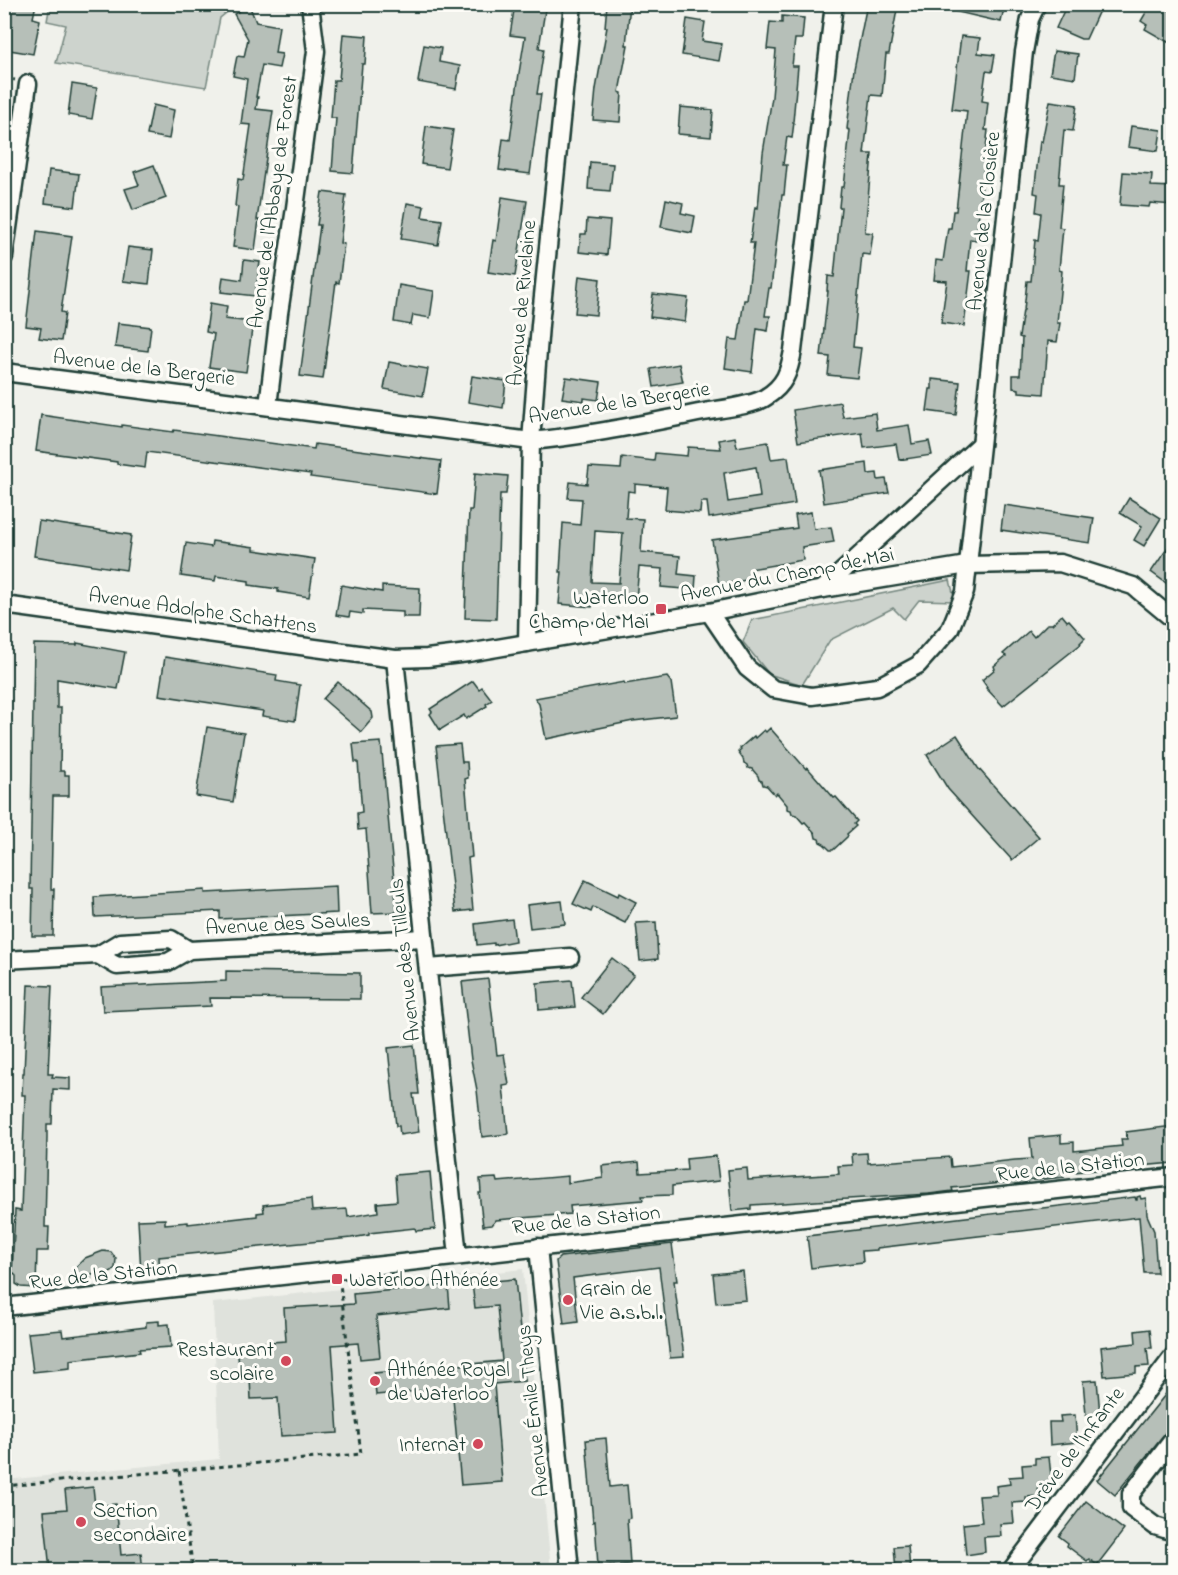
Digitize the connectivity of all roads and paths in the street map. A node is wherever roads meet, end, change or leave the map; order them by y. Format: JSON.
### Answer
{"nodes":[{"id":1,"x":573,"y":4,"type":"edge"},
{"id":2,"x":834,"y":4,"type":"edge"},
{"id":3,"x":1037,"y":4,"type":"edge"},
{"id":4,"x":309,"y":5,"type":"edge"},
{"id":5,"x":28,"y":84,"type":"dead end"},
{"id":6,"x":4,"y":257,"type":"edge"},
{"id":7,"x":4,"y":372,"type":"edge"},
{"id":8,"x":268,"y":406,"type":"junction"},
{"id":9,"x":531,"y":441,"type":"junction"},
{"id":10,"x":981,"y":444,"type":"junction"},
{"id":11,"x":967,"y":565,"type":"junction"},
{"id":12,"x":823,"y":589,"type":"junction"},
{"id":13,"x":5,"y":606,"type":"edge"},
{"id":14,"x":710,"y":612,"type":"junction"},
{"id":15,"x":1173,"y":620,"type":"edge"},
{"id":16,"x":527,"y":643,"type":"junction"},
{"id":17,"x":395,"y":659,"type":"junction"},
{"id":18,"x":424,"y":938,"type":"junction"},
{"id":19,"x":189,"y":950,"type":"junction"},
{"id":20,"x":98,"y":956,"type":"junction"},
{"id":21,"x":570,"y":957,"type":"dead end"},
{"id":22,"x":4,"y":960,"type":"edge"},
{"id":23,"x":428,"y":968,"type":"junction"},
{"id":24,"x":1173,"y":1177,"type":"edge"},
{"id":25,"x":538,"y":1247,"type":"junction"},
{"id":26,"x":458,"y":1256,"type":"junction"},
{"id":27,"x":338,"y":1270,"type":"junction"},
{"id":28,"x":4,"y":1307,"type":"edge"},
{"id":29,"x":1173,"y":1354,"type":"edge"},
{"id":30,"x":1173,"y":1438,"type":"edge"},
{"id":31,"x":179,"y":1471,"type":"junction"},
{"id":32,"x":4,"y":1486,"type":"edge"},
{"id":33,"x":1173,"y":1532,"type":"edge"},
{"id":34,"x":193,"y":1570,"type":"edge"},
{"id":35,"x":570,"y":1570,"type":"edge"},
{"id":36,"x":1011,"y":1570,"type":"edge"}],
"edges":[{"from":1,"to":9,"type":"street","name":"Avenue de Rivelaine"},
{"from":2,"to":9,"type":"street","name":"Avenue de la Bergerie"},
{"from":3,"to":10,"type":"street","name":"Avenue de la Closière"},
{"from":4,"to":8,"type":"street","name":"Avenue de l'Abbaye de Forest"},
{"from":5,"to":6,"type":"street"},
{"from":7,"to":8,"type":"street","name":"Avenue de la Bergerie"},
{"from":8,"to":9,"type":"street","name":"Avenue de la Bergerie"},
{"from":9,"to":16,"type":"street","name":"Avenue de Rivelaine"},
{"from":10,"to":11,"type":"street","name":"Avenue de la Closière"},
{"from":10,"to":12,"type":"street"},
{"from":11,"to":12,"type":"street","name":"Avenue du Champ de Mai"},
{"from":11,"to":14,"type":"street","name":"Avenue de la Closière"},
{"from":11,"to":15,"type":"street","name":"Avenue du Champ de Mai"},
{"from":12,"to":14,"type":"street","name":"Avenue du Champ de Mai"},
{"from":13,"to":17,"type":"street","name":"Avenue Adolphe Schattens"},
{"from":14,"to":16,"type":"street","name":"Avenue du Champ de Mai"},
{"from":16,"to":17,"type":"street","name":"Avenue du Champ de Mai"},
{"from":17,"to":18,"type":"street","name":"Avenue des Tilleuls"},
{"from":18,"to":19,"type":"street","name":"Avenue des Saules"},
{"from":18,"to":23,"type":"street","name":"Avenue des Tilleuls"},
{"from":19,"to":20,"type":"street","name":"Avenue des Saules"},
{"from":19,"to":20,"type":"street","name":"Avenue des Saules"},
{"from":20,"to":22,"type":"street","name":"Avenue des Saules"},
{"from":21,"to":23,"type":"street"},
{"from":23,"to":26,"type":"street","name":"Avenue des Tilleuls"},
{"from":24,"to":25,"type":"street","name":"Rue de la Station"},
{"from":25,"to":26,"type":"street","name":"Rue de la Station"},
{"from":25,"to":35,"type":"street","name":"Avenue Émile Theys"},
{"from":26,"to":27,"type":"street","name":"Rue de la Station"},
{"from":27,"to":28,"type":"street","name":"Rue de la Station"},
{"from":27,"to":31,"type":"path"},
{"from":29,"to":36,"type":"street","name":"Drève de l'Infante"},
{"from":30,"to":33,"type":"street"},
{"from":31,"to":32,"type":"path"},
{"from":31,"to":34,"type":"path"}]}
